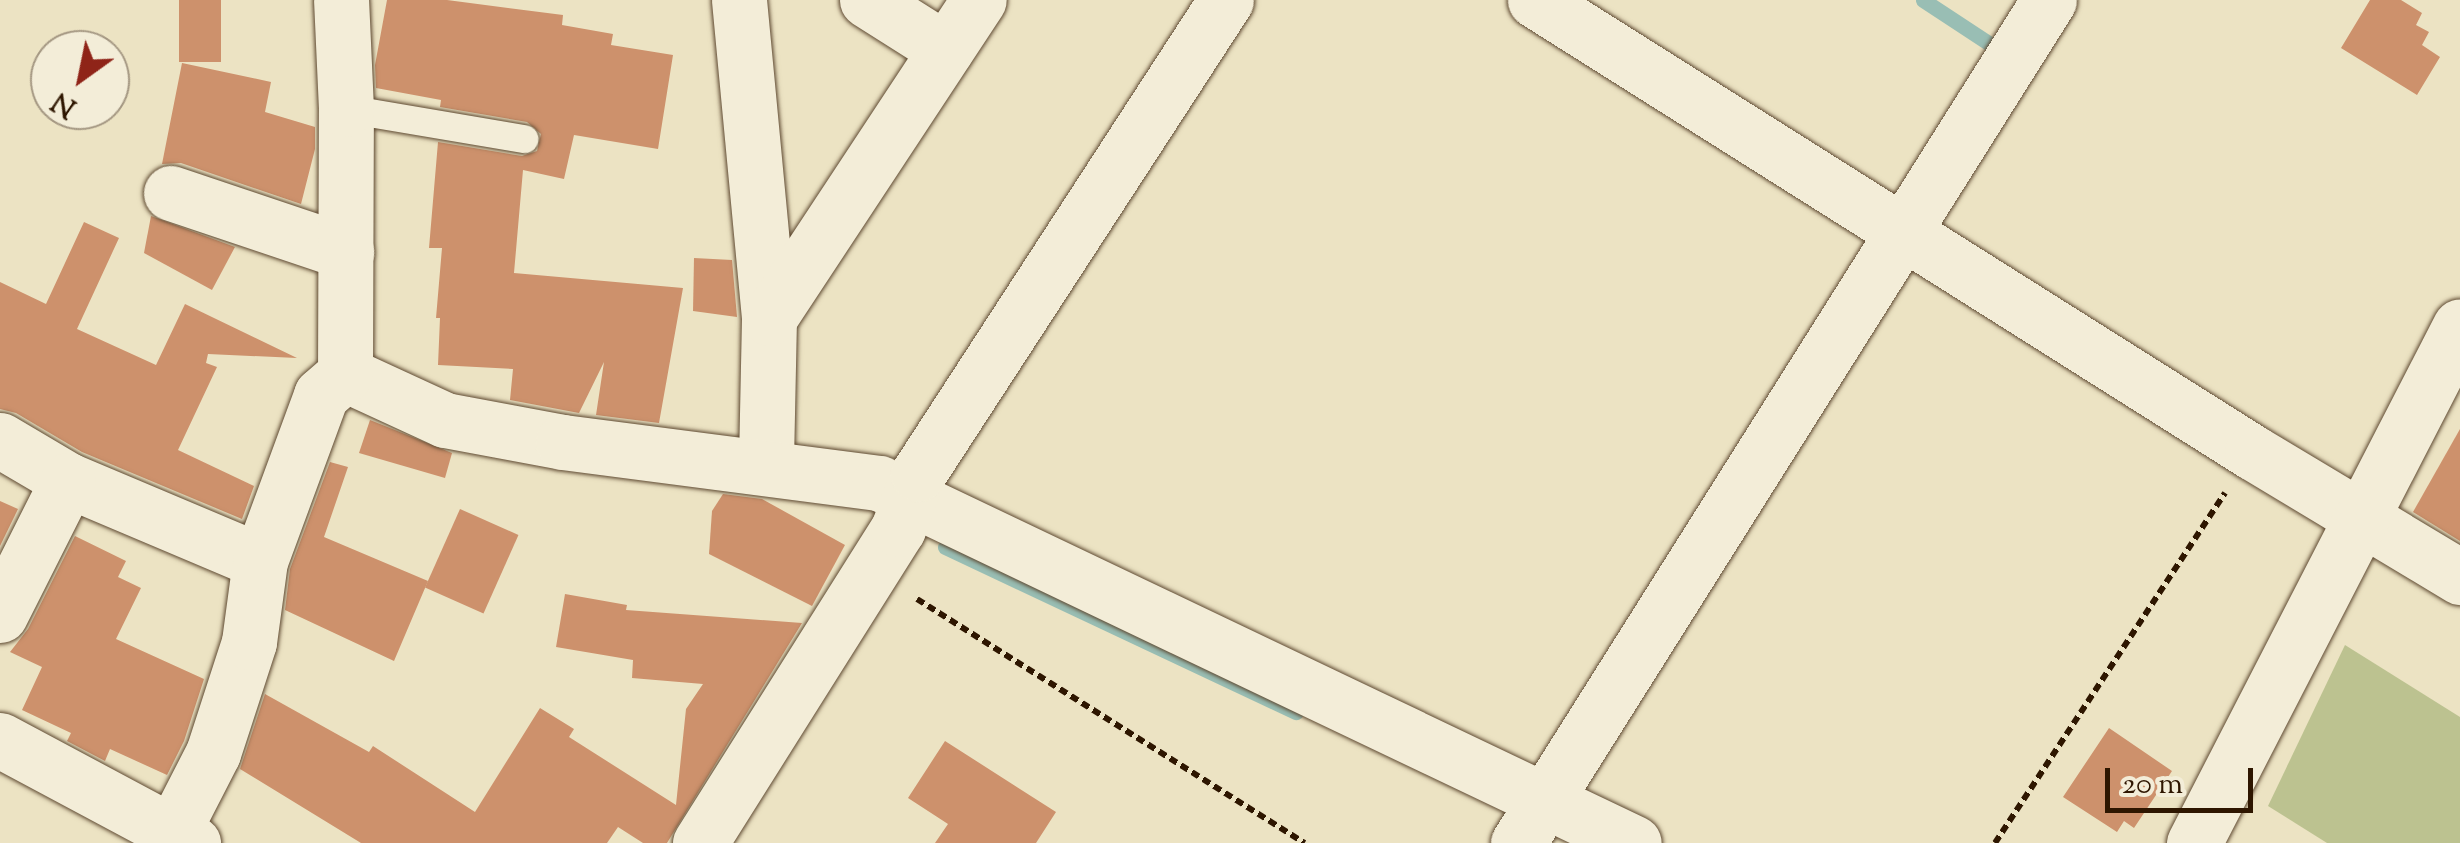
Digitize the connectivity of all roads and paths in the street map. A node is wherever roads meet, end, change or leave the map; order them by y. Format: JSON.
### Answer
{"nodes":[{"id":1,"x":341,"y":0,"type":"edge"},
{"id":2,"x":740,"y":0,"type":"edge"},
{"id":3,"x":867,"y":0,"type":"edge"},
{"id":4,"x":978,"y":0,"type":"edge"},
{"id":5,"x":1226,"y":0,"type":"edge"},
{"id":6,"x":1535,"y":0,"type":"edge"},
{"id":7,"x":2049,"y":0,"type":"edge"},
{"id":8,"x":946,"y":50,"type":"junction"},
{"id":9,"x":346,"y":109,"type":"junction"},
{"id":10,"x":524,"y":139,"type":"dead end"},
{"id":11,"x":171,"y":193,"type":"dead end"},
{"id":12,"x":1902,"y":232,"type":"junction"},
{"id":13,"x":346,"y":252,"type":"junction"},
{"id":14,"x":770,"y":318,"type":"junction"},
{"id":15,"x":2460,"y":326,"type":"edge"},
{"id":16,"x":345,"y":374,"type":"junction"},
{"id":17,"x":0,"y":440,"type":"edge"},
{"id":18,"x":2252,"y":452,"type":"junction"},
{"id":19,"x":766,"y":466,"type":"junction"},
{"id":20,"x":68,"y":480,"type":"junction"},
{"id":21,"x":910,"y":497,"type":"junction"},
{"id":22,"x":2361,"y":515,"type":"junction"},
{"id":23,"x":260,"y":561,"type":"junction"},
{"id":24,"x":872,"y":570,"type":"junction"},
{"id":25,"x":2460,"y":577,"type":"edge"},
{"id":26,"x":0,"y":615,"type":"edge"},
{"id":27,"x":0,"y":740,"type":"edge"},
{"id":28,"x":1531,"y":822,"type":"edge"},
{"id":29,"x":183,"y":837,"type":"edge"},
{"id":30,"x":700,"y":843,"type":"edge"},
{"id":31,"x":1305,"y":843,"type":"edge"},
{"id":32,"x":1634,"y":843,"type":"edge"},
{"id":33,"x":1995,"y":843,"type":"edge"},
{"id":34,"x":2194,"y":843,"type":"edge"}],
"edges":[{"from":1,"to":9,"type":"street"},
{"from":2,"to":14,"type":"street"},
{"from":3,"to":8,"type":"street"},
{"from":4,"to":8,"type":"street"},
{"from":5,"to":21,"type":"street"},
{"from":6,"to":12,"type":"street"},
{"from":7,"to":12,"type":"street"},
{"from":8,"to":14,"type":"street"},
{"from":9,"to":10,"type":"lane"},
{"from":9,"to":13,"type":"street"},
{"from":11,"to":13,"type":"street"},
{"from":12,"to":18,"type":"street"},
{"from":12,"to":28,"type":"street"},
{"from":13,"to":16,"type":"street"},
{"from":14,"to":19,"type":"street"},
{"from":15,"to":22,"type":"street"},
{"from":16,"to":19,"type":"street"},
{"from":16,"to":23,"type":"street"},
{"from":17,"to":20,"type":"street"},
{"from":18,"to":22,"type":"street"},
{"from":18,"to":33,"type":"path"},
{"from":19,"to":21,"type":"street"},
{"from":20,"to":23,"type":"street"},
{"from":20,"to":26,"type":"street"},
{"from":21,"to":24,"type":"street"},
{"from":21,"to":28,"type":"street"},
{"from":22,"to":25,"type":"street"},
{"from":22,"to":34,"type":"street"},
{"from":23,"to":29,"type":"street"},
{"from":24,"to":30,"type":"street"},
{"from":24,"to":31,"type":"path"},
{"from":27,"to":29,"type":"street"},
{"from":28,"to":32,"type":"street"}]}
